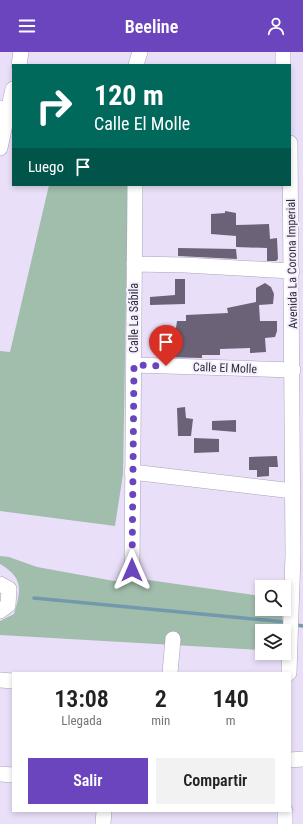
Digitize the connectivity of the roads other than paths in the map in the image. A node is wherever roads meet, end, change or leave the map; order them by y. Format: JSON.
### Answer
{"nodes":[{"id":1,"x":21,"y":52,"type":"edge"},
{"id":2,"x":140,"y":52,"type":"edge"},
{"id":3,"x":283,"y":52,"type":"edge"},
{"id":4,"x":19,"y":64,"type":"edge"},
{"id":5,"x":136,"y":64,"type":"edge"},
{"id":6,"x":283,"y":64,"type":"edge"},
{"id":7,"x":12,"y":92,"type":"edge"},
{"id":8,"x":3,"y":114,"type":"edge"},
{"id":9,"x":303,"y":141,"type":"edge"},
{"id":10,"x":291,"y":143,"type":"edge"},
{"id":11,"x":0,"y":148,"type":"edge"},
{"id":12,"x":135,"y":186,"type":"edge"},
{"id":13,"x":290,"y":186,"type":"edge"},
{"id":14,"x":134,"y":264,"type":"junction"},
{"id":15,"x":292,"y":270,"type":"junction"},
{"id":16,"x":298,"y":345,"type":"edge"},
{"id":17,"x":134,"y":365,"type":"junction"},
{"id":18,"x":293,"y":370,"type":"junction"},
{"id":19,"x":132,"y":472,"type":"junction"},
{"id":20,"x":293,"y":491,"type":"junction"},
{"id":21,"x":298,"y":553,"type":"edge"},
{"id":22,"x":132,"y":570,"type":"dead end"},
{"id":23,"x":0,"y":584,"type":"edge"},
{"id":24,"x":0,"y":611,"type":"edge"},
{"id":25,"x":173,"y":639,"type":"dead end"},
{"id":26,"x":170,"y":672,"type":"edge"},
{"id":27,"x":289,"y":672,"type":"edge"},
{"id":28,"x":0,"y":680,"type":"edge"},
{"id":29,"x":12,"y":681,"type":"edge"},
{"id":30,"x":303,"y":759,"type":"edge"},
{"id":31,"x":291,"y":760,"type":"edge"},
{"id":32,"x":0,"y":774,"type":"edge"},
{"id":33,"x":12,"y":775,"type":"edge"},
{"id":34,"x":104,"y":812,"type":"edge"},
{"id":35,"x":285,"y":812,"type":"edge"},
{"id":36,"x":103,"y":824,"type":"edge"},
{"id":37,"x":285,"y":824,"type":"edge"}],
"edges":[{"from":1,"to":4,"type":"street"},
{"from":2,"to":5,"type":"street"},
{"from":3,"to":6,"type":"street"},
{"from":7,"to":8,"type":"street"},
{"from":8,"to":11,"type":"street"},
{"from":9,"to":10,"type":"street"},
{"from":12,"to":14,"type":"street","name":"Calle La Sábila"},
{"from":13,"to":15,"type":"street","name":"Avenida La Corona Imperial"},
{"from":14,"to":15,"type":"street"},
{"from":14,"to":17,"type":"street","name":"Calle La Sábila"},
{"from":15,"to":16,"type":"street","name":"Avenida La Corona Imperial"},
{"from":16,"to":18,"type":"street","name":"Avenida La Corona Imperial"},
{"from":17,"to":18,"type":"street","name":"Calle El Molle"},
{"from":17,"to":19,"type":"street","name":"Calle La Sábila"},
{"from":18,"to":20,"type":"street","name":"Avenida La Corona Imperial"},
{"from":19,"to":20,"type":"street"},
{"from":19,"to":22,"type":"street","name":"Calle La Sábila"},
{"from":20,"to":21,"type":"street","name":"Avenida La Corona Imperial"},
{"from":21,"to":27,"type":"street","name":"Avenida La Corona Imperial"},
{"from":23,"to":24,"type":"street"},
{"from":25,"to":26,"type":"street"},
{"from":28,"to":29,"type":"street"},
{"from":30,"to":31,"type":"street"},
{"from":32,"to":33,"type":"street"},
{"from":34,"to":36,"type":"street"},
{"from":35,"to":37,"type":"street"}]}
